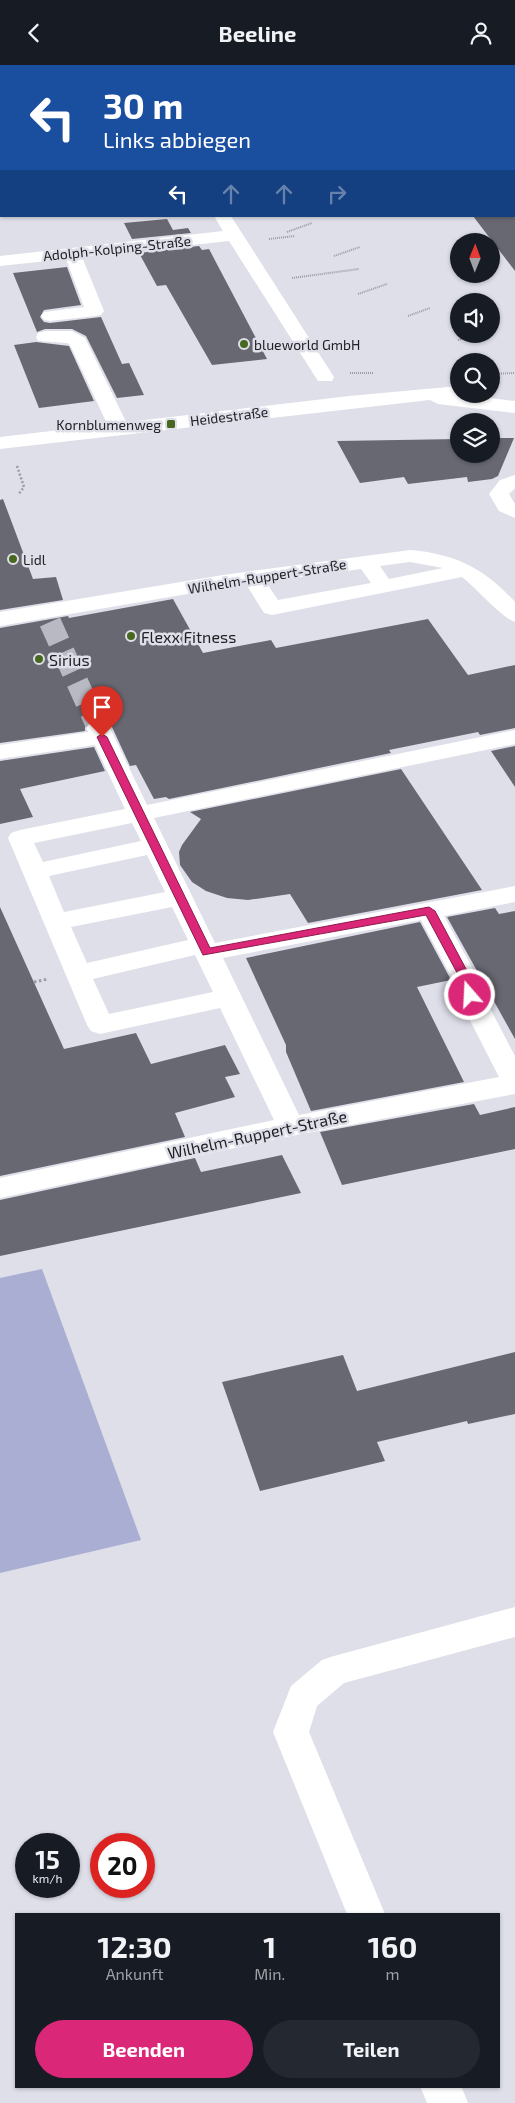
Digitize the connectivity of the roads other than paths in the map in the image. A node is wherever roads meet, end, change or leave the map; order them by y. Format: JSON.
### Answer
{"nodes":[{"id":1,"x":223,"y":217,"type":"edge"},
{"id":2,"x":234,"y":235,"type":"junction"},
{"id":3,"x":0,"y":241,"type":"edge"},
{"id":4,"x":72,"y":253,"type":"junction"},
{"id":5,"x":4,"y":261,"type":"edge"},
{"id":6,"x":50,"y":316,"type":"dead end"},
{"id":7,"x":46,"y":337,"type":"dead end"},
{"id":8,"x":325,"y":377,"type":"dead end"},
{"id":9,"x":500,"y":391,"type":"edge"},
{"id":10,"x":515,"y":391,"type":"edge"},
{"id":11,"x":450,"y":393,"type":"edge"},
{"id":12,"x":409,"y":395,"type":"junction"},
{"id":13,"x":515,"y":407,"type":"edge"},
{"id":14,"x":120,"y":430,"type":"junction"},
{"id":15,"x":0,"y":443,"type":"edge"},
{"id":16,"x":515,"y":481,"type":"edge"},
{"id":17,"x":515,"y":512,"type":"edge"},
{"id":18,"x":366,"y":561,"type":"junction"},
{"id":19,"x":466,"y":570,"type":"junction"},
{"id":20,"x":252,"y":577,"type":"junction"},
{"id":21,"x":384,"y":587,"type":"junction"},
{"id":22,"x":515,"y":615,"type":"edge"},
{"id":23,"x":0,"y":619,"type":"edge"},
{"id":24,"x":515,"y":737,"type":"edge"},
{"id":25,"x":0,"y":752,"type":"edge"},
{"id":26,"x":139,"y":814,"type":"junction"},
{"id":27,"x":155,"y":846,"type":"junction"},
{"id":28,"x":36,"y":871,"type":"junction"},
{"id":29,"x":515,"y":894,"type":"edge"},
{"id":30,"x":180,"y":897,"type":"junction"},
{"id":31,"x":429,"y":911,"type":"junction"},
{"id":32,"x":57,"y":922,"type":"junction"},
{"id":33,"x":205,"y":949,"type":"junction"},
{"id":34,"x":78,"y":974,"type":"junction"},
{"id":35,"x":228,"y":997,"type":"junction"},
{"id":36,"x":515,"y":1083,"type":"edge"},
{"id":37,"x":292,"y":1126,"type":"junction"},
{"id":38,"x":0,"y":1188,"type":"edge"},
{"id":39,"x":515,"y":1622,"type":"edge"},
{"id":40,"x":366,"y":1913,"type":"edge"},
{"id":41,"x":441,"y":2088,"type":"edge"},
{"id":42,"x":448,"y":2103,"type":"edge"}],
"edges":[{"from":1,"to":2,"type":"street"},
{"from":2,"to":4,"type":"street","name":"Adolph-Kolping-Straße"},
{"from":2,"to":8,"type":"street"},
{"from":3,"to":5,"type":"street"},
{"from":4,"to":5,"type":"street","name":"Adolph-Kolping-Straße"},
{"from":4,"to":6,"type":"street"},
{"from":7,"to":14,"type":"street"},
{"from":9,"to":10,"type":"street"},
{"from":11,"to":12,"type":"street","name":"Heidestraße"},
{"from":12,"to":13,"type":"street"},
{"from":12,"to":14,"type":"street","name":"Heidestraße"},
{"from":14,"to":15,"type":"street","name":"Heidestraße"},
{"from":16,"to":17,"type":"street"},
{"from":18,"to":19,"type":"street","name":"Wilhelm-Ruppert-Straße"},
{"from":18,"to":20,"type":"street","name":"Wilhelm-Ruppert-Straße"},
{"from":18,"to":21,"type":"street"},
{"from":19,"to":21,"type":"street"},
{"from":19,"to":22,"type":"street","name":"Wilhelm-Ruppert-Straße"},
{"from":20,"to":21,"type":"street"},
{"from":20,"to":23,"type":"street","name":"Wilhelm-Ruppert-Straße"},
{"from":24,"to":26,"type":"street"},
{"from":25,"to":26,"type":"street"},
{"from":26,"to":27,"type":"street"},
{"from":26,"to":28,"type":"street"},
{"from":27,"to":28,"type":"street"},
{"from":27,"to":30,"type":"street"},
{"from":28,"to":32,"type":"street"},
{"from":29,"to":31,"type":"street"},
{"from":30,"to":32,"type":"street"},
{"from":30,"to":33,"type":"street"},
{"from":31,"to":33,"type":"street"},
{"from":31,"to":36,"type":"street"},
{"from":32,"to":34,"type":"street"},
{"from":33,"to":34,"type":"street"},
{"from":33,"to":35,"type":"street"},
{"from":34,"to":35,"type":"street"},
{"from":35,"to":37,"type":"street"},
{"from":36,"to":37,"type":"street","name":"Wilhelm-Ruppert-Straße"},
{"from":37,"to":38,"type":"street","name":"Wilhelm-Ruppert-Straße"},
{"from":39,"to":40,"type":"street"},
{"from":41,"to":42,"type":"street"}]}
